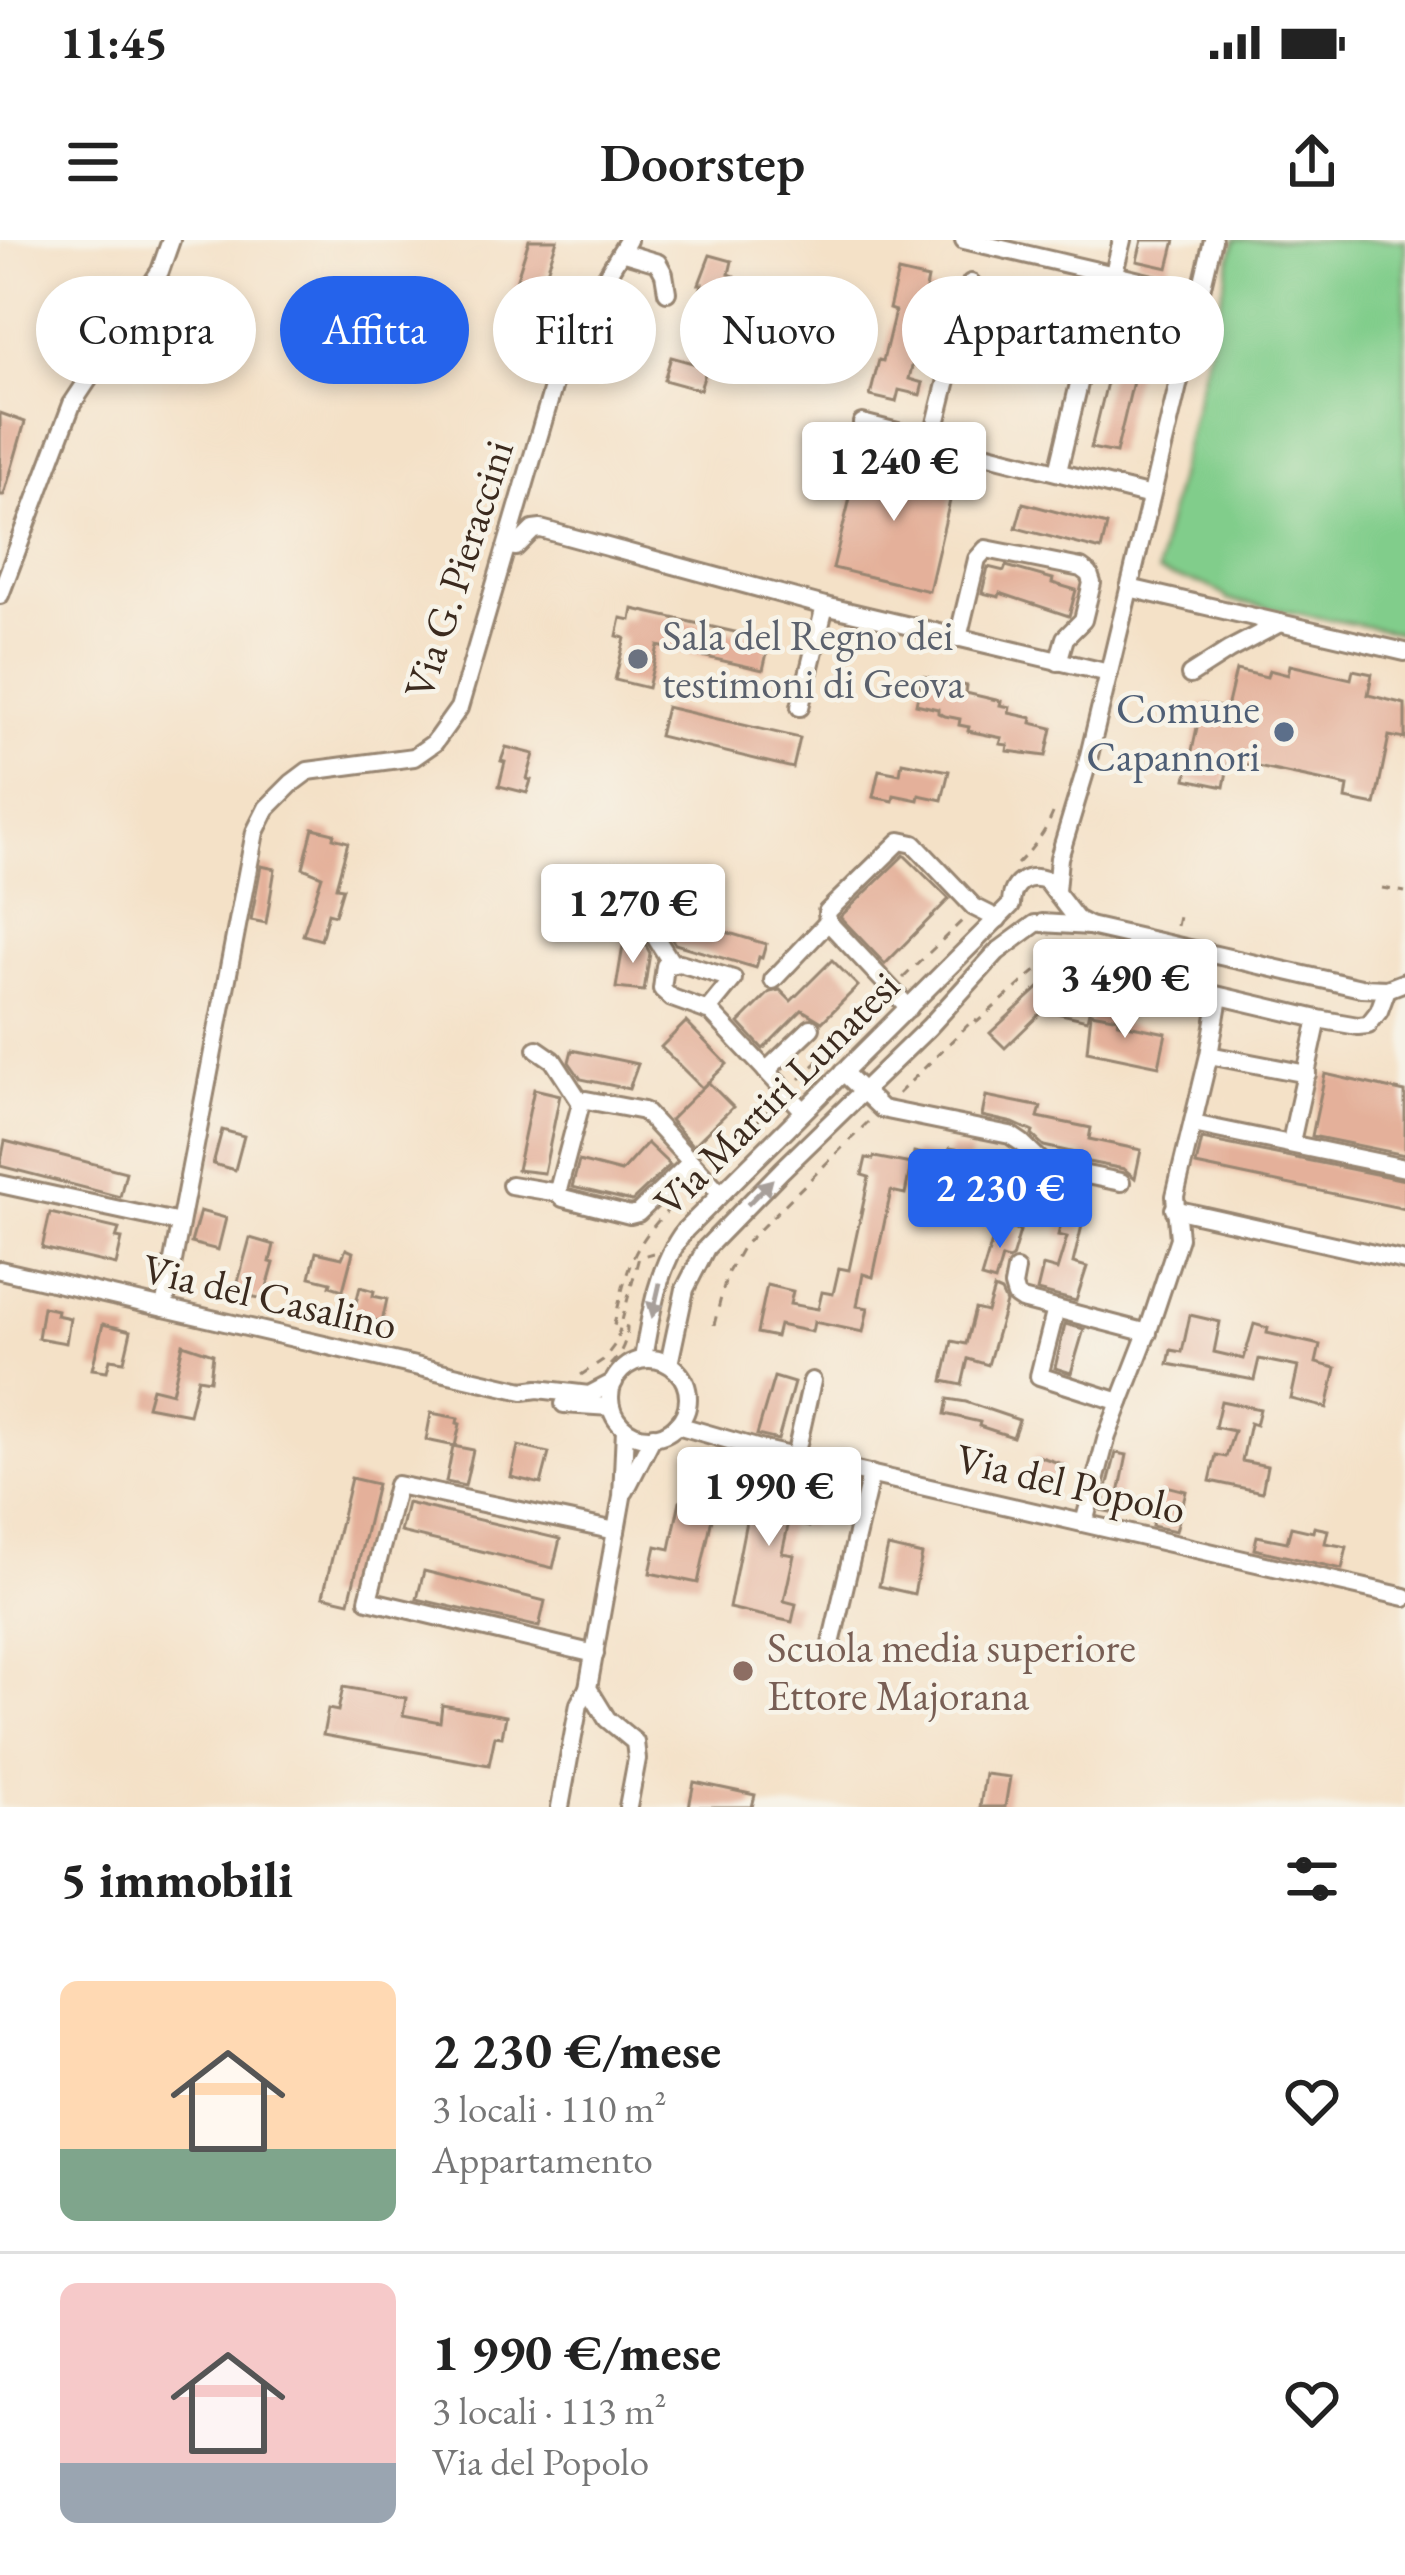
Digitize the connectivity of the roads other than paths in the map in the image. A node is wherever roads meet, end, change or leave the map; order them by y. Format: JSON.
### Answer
{"nodes":[{"id":1,"x":171,"y":240,"type":"edge"},
{"id":2,"x":964,"y":240,"type":"edge"},
{"id":3,"x":1122,"y":240,"type":"edge"},
{"id":4,"x":1213,"y":240,"type":"edge"},
{"id":5,"x":625,"y":246,"type":"edge"},
{"id":6,"x":1109,"y":276,"type":"edge"},
{"id":7,"x":1113,"y":276,"type":"edge"},
{"id":8,"x":1204,"y":276,"type":"edge"},
{"id":9,"x":667,"y":292,"type":"dead end"},
{"id":10,"x":946,"y":384,"type":"edge"},
{"id":11,"x":1079,"y":384,"type":"edge"},
{"id":12,"x":1178,"y":384,"type":"edge"},
{"id":13,"x":862,"y":423,"type":"dead end"},
{"id":14,"x":932,"y":440,"type":"junction"},
{"id":15,"x":1058,"y":471,"type":"junction"},
{"id":16,"x":1151,"y":496,"type":"junction"},
{"id":17,"x":508,"y":546,"type":"junction"},
{"id":18,"x":1129,"y":588,"type":"junction"},
{"id":19,"x":0,"y":595,"type":"edge"},
{"id":20,"x":825,"y":606,"type":"junction"},
{"id":21,"x":1280,"y":623,"type":"junction"},
{"id":22,"x":958,"y":638,"type":"junction"},
{"id":23,"x":1405,"y":652,"type":"edge"},
{"id":24,"x":1058,"y":662,"type":"junction"},
{"id":25,"x":1109,"y":673,"type":"junction"},
{"id":26,"x":1190,"y":675,"type":"dead end"},
{"id":27,"x":800,"y":707,"type":"dead end"},
{"id":28,"x":1065,"y":838,"type":"junction"},
{"id":29,"x":1031,"y":877,"type":"junction"},
{"id":30,"x":1057,"y":894,"type":"junction"},
{"id":31,"x":631,"y":897,"type":"dead end"},
{"id":32,"x":1005,"y":912,"type":"junction"},
{"id":33,"x":828,"y":922,"type":"junction"},
{"id":34,"x":1039,"y":924,"type":"junction"},
{"id":35,"x":1089,"y":926,"type":"junction"},
{"id":36,"x":1154,"y":941,"type":"junction"},
{"id":37,"x":671,"y":962,"type":"junction"},
{"id":38,"x":772,"y":980,"type":"dead end"},
{"id":39,"x":1396,"y":986,"type":"edge"},
{"id":40,"x":1219,"y":997,"type":"junction"},
{"id":41,"x":909,"y":1008,"type":"junction"},
{"id":42,"x":707,"y":1011,"type":"junction"},
{"id":43,"x":1318,"y":1018,"type":"junction"},
{"id":44,"x":811,"y":1028,"type":"dead end"},
{"id":45,"x":537,"y":1048,"type":"dead end"},
{"id":46,"x":1209,"y":1055,"type":"junction"},
{"id":47,"x":766,"y":1071,"type":"junction"},
{"id":48,"x":843,"y":1072,"type":"junction"},
{"id":49,"x":1307,"y":1074,"type":"junction"},
{"id":50,"x":862,"y":1091,"type":"junction"},
{"id":51,"x":581,"y":1103,"type":"junction"},
{"id":52,"x":804,"y":1111,"type":"junction"},
{"id":53,"x":1193,"y":1124,"type":"junction"},
{"id":54,"x":1291,"y":1142,"type":"junction"},
{"id":55,"x":1405,"y":1168,"type":"edge"},
{"id":56,"x":697,"y":1169,"type":"junction"},
{"id":57,"x":1121,"y":1182,"type":"dead end"},
{"id":58,"x":0,"y":1184,"type":"edge"},
{"id":59,"x":511,"y":1185,"type":"dead end"},
{"id":60,"x":555,"y":1191,"type":"junction"},
{"id":61,"x":719,"y":1193,"type":"junction"},
{"id":62,"x":1174,"y":1209,"type":"junction"},
{"id":63,"x":180,"y":1223,"type":"junction"},
{"id":64,"x":685,"y":1230,"type":"junction"},
{"id":65,"x":706,"y":1248,"type":"junction"},
{"id":66,"x":1405,"y":1261,"type":"edge"},
{"id":67,"x":0,"y":1270,"type":"edge"},
{"id":68,"x":1016,"y":1270,"type":"dead end"},
{"id":69,"x":164,"y":1308,"type":"junction"},
{"id":70,"x":1056,"y":1309,"type":"junction"},
{"id":71,"x":1148,"y":1333,"type":"junction"},
{"id":72,"x":643,"y":1359,"type":"junction"},
{"id":73,"x":669,"y":1364,"type":"junction"},
{"id":74,"x":610,"y":1375,"type":"junction"},
{"id":75,"x":812,"y":1382,"type":"dead end"},
{"id":76,"x":523,"y":1391,"type":"junction"},
{"id":77,"x":688,"y":1397,"type":"junction"},
{"id":78,"x":1120,"y":1402,"type":"junction"},
{"id":79,"x":611,"y":1406,"type":"junction"},
{"id":80,"x":677,"y":1425,"type":"junction"},
{"id":81,"x":626,"y":1429,"type":"junction"},
{"id":82,"x":653,"y":1436,"type":"junction"},
{"id":83,"x":722,"y":1438,"type":"junction"},
{"id":84,"x":795,"y":1457,"type":"junction"},
{"id":85,"x":872,"y":1474,"type":"junction"},
{"id":86,"x":622,"y":1497,"type":"junction"},
{"id":87,"x":1084,"y":1523,"type":"junction"},
{"id":88,"x":616,"y":1531,"type":"junction"},
{"id":89,"x":1405,"y":1597,"type":"edge"},
{"id":90,"x":831,"y":1644,"type":"dead end"},
{"id":91,"x":595,"y":1654,"type":"junction"},
{"id":92,"x":588,"y":1688,"type":"junction"},
{"id":93,"x":560,"y":1807,"type":"edge"},
{"id":94,"x":628,"y":1807,"type":"edge"}],
"edges":[{"from":1,"to":19,"type":"street"},
{"from":2,"to":6,"type":"street"},
{"from":3,"to":7,"type":"street"},
{"from":4,"to":8,"type":"street","name":"Via Martiri Lunatesi"},
{"from":5,"to":9,"type":"street"},
{"from":5,"to":17,"type":"street","name":"Via G. Pieraccini"},
{"from":10,"to":14,"type":"street"},
{"from":11,"to":15,"type":"street"},
{"from":12,"to":16,"type":"street","name":"Via Martiri Lunatesi"},
{"from":13,"to":14,"type":"street"},
{"from":14,"to":15,"type":"street"},
{"from":15,"to":16,"type":"street"},
{"from":16,"to":18,"type":"street","name":"Via Martiri Lunatesi"},
{"from":17,"to":20,"type":"street"},
{"from":17,"to":63,"type":"street","name":"Via G. Pieraccini"},
{"from":18,"to":21,"type":"street"},
{"from":18,"to":25,"type":"street","name":"Via Martiri Lunatesi"},
{"from":20,"to":22,"type":"street"},
{"from":20,"to":27,"type":"street"},
{"from":21,"to":23,"type":"street"},
{"from":21,"to":26,"type":"street"},
{"from":22,"to":24,"type":"street"},
{"from":22,"to":24,"type":"street"},
{"from":24,"to":25,"type":"street"},
{"from":25,"to":28,"type":"street","name":"Via Martiri Lunatesi"},
{"from":28,"to":29,"type":"street","name":"Via Martiri Lunatesi"},
{"from":28,"to":30,"type":"street","name":"Via Martiri Lunatesi"},
{"from":29,"to":30,"type":"street"},
{"from":29,"to":32,"type":"street","name":"Via Martiri Lunatesi"},
{"from":30,"to":34,"type":"street","name":"Via Martiri Lunatesi"},
{"from":30,"to":35,"type":"street"},
{"from":31,"to":37,"type":"street"},
{"from":32,"to":33,"type":"street"},
{"from":32,"to":34,"type":"street"},
{"from":32,"to":41,"type":"street","name":"Via Martiri Lunatesi"},
{"from":33,"to":38,"type":"street"},
{"from":33,"to":41,"type":"street"},
{"from":34,"to":35,"type":"street"},
{"from":34,"to":50,"type":"street","name":"Via Martiri Lunatesi"},
{"from":35,"to":36,"type":"street"},
{"from":36,"to":39,"type":"street"},
{"from":36,"to":40,"type":"street"},
{"from":37,"to":42,"type":"street"},
{"from":37,"to":42,"type":"street"},
{"from":39,"to":43,"type":"street"},
{"from":40,"to":43,"type":"street"},
{"from":40,"to":46,"type":"street"},
{"from":41,"to":48,"type":"street","name":"Via Martiri Lunatesi"},
{"from":42,"to":47,"type":"street"},
{"from":43,"to":49,"type":"street"},
{"from":44,"to":47,"type":"street"},
{"from":45,"to":51,"type":"street"},
{"from":46,"to":49,"type":"street"},
{"from":46,"to":53,"type":"street"},
{"from":47,"to":52,"type":"street"},
{"from":48,"to":50,"type":"street"},
{"from":48,"to":52,"type":"street","name":"Via Martiri Lunatesi"},
{"from":49,"to":54,"type":"street"},
{"from":50,"to":57,"type":"street"},
{"from":65,"to":50,"type":"street","name":"Via Martiri Lunatesi","one_way":true},
{"from":51,"to":56,"type":"street"},
{"from":51,"to":60,"type":"street"},
{"from":52,"to":61,"type":"street","name":"Via Martiri Lunatesi"},
{"from":53,"to":54,"type":"street"},
{"from":53,"to":62,"type":"street"},
{"from":54,"to":55,"type":"street"},
{"from":56,"to":60,"type":"street"},
{"from":56,"to":61,"type":"street"},
{"from":58,"to":63,"type":"street"},
{"from":59,"to":60,"type":"street"},
{"from":61,"to":64,"type":"street","name":"Via Martiri Lunatesi"},
{"from":62,"to":66,"type":"street"},
{"from":62,"to":71,"type":"street"},
{"from":63,"to":69,"type":"street","name":"Via G. Pieraccini"},
{"from":64,"to":65,"type":"street"},
{"from":64,"to":72,"type":"street","name":"Via Martiri Lunatesi","one_way":true},
{"from":65,"to":73,"type":"street","name":"Via Martiri Lunatesi"},
{"from":67,"to":69,"type":"street","name":"Via del Casalino"},
{"from":68,"to":70,"type":"street"},
{"from":69,"to":76,"type":"street","name":"Via del Casalino"},
{"from":70,"to":71,"type":"street"},
{"from":70,"to":78,"type":"street"},
{"from":71,"to":78,"type":"street"},
{"from":72,"to":73,"type":"street"},
{"from":72,"to":74,"type":"street"},
{"from":73,"to":77,"type":"street"},
{"from":74,"to":76,"type":"street","name":"Via del Casalino"},
{"from":74,"to":79,"type":"street"},
{"from":75,"to":84,"type":"street"},
{"from":76,"to":79,"type":"street","name":"Via del Casalino"},
{"from":77,"to":80,"type":"street"},
{"from":77,"to":83,"type":"street"},
{"from":78,"to":87,"type":"street"},
{"from":79,"to":81,"type":"street"},
{"from":80,"to":82,"type":"street"},
{"from":80,"to":83,"type":"street","name":"Via del Popolo"},
{"from":81,"to":82,"type":"street"},
{"from":81,"to":86,"type":"street"},
{"from":82,"to":86,"type":"street"},
{"from":83,"to":84,"type":"street","name":"Via del Popolo"},
{"from":84,"to":85,"type":"street","name":"Via del Popolo"},
{"from":85,"to":87,"type":"street","name":"Via del Popolo"},
{"from":85,"to":90,"type":"street"},
{"from":86,"to":88,"type":"street"},
{"from":87,"to":89,"type":"street","name":"Via del Popolo"},
{"from":88,"to":91,"type":"street"},
{"from":88,"to":91,"type":"street"},
{"from":91,"to":92,"type":"street"},
{"from":92,"to":93,"type":"street"},
{"from":92,"to":94,"type":"street"}]}
